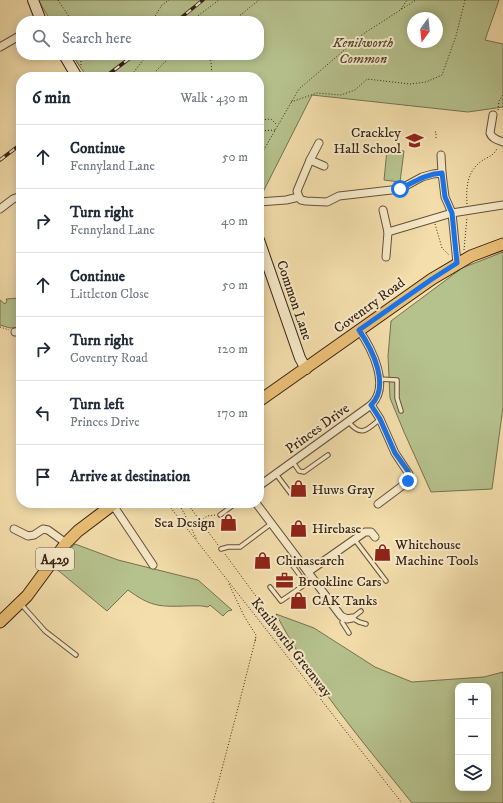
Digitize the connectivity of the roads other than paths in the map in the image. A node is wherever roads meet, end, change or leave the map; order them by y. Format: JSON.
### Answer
{"nodes":[{"id":1,"x":32,"y":0,"type":"edge"},
{"id":2,"x":39,"y":16,"type":"edge"},
{"id":3,"x":16,"y":38,"type":"edge"},
{"id":4,"x":0,"y":47,"type":"edge"},
{"id":5,"x":67,"y":60,"type":"edge"},
{"id":6,"x":73,"y":72,"type":"edge"},
{"id":7,"x":495,"y":114,"type":"road end"},
{"id":8,"x":501,"y":142,"type":"edge"},
{"id":9,"x":319,"y":143,"type":"dead end"},
{"id":10,"x":441,"y":155,"type":"dead end"},
{"id":11,"x":310,"y":160,"type":"junction"},
{"id":12,"x":324,"y":166,"type":"dead end"},
{"id":13,"x":442,"y":173,"type":"junction"},
{"id":14,"x":300,"y":197,"type":"junction"},
{"id":15,"x":16,"y":199,"type":"edge"},
{"id":16,"x":264,"y":202,"type":"edge"},
{"id":17,"x":503,"y":205,"type":"edge"},
{"id":18,"x":0,"y":209,"type":"edge"},
{"id":19,"x":383,"y":210,"type":"dead end"},
{"id":20,"x":452,"y":213,"type":"junction"},
{"id":21,"x":388,"y":232,"type":"junction"},
{"id":22,"x":503,"y":244,"type":"edge"},
{"id":23,"x":264,"y":254,"type":"edge"},
{"id":24,"x":386,"y":256,"type":"dead end"},
{"id":25,"x":457,"y":263,"type":"junction"},
{"id":26,"x":359,"y":330,"type":"junction"},
{"id":27,"x":306,"y":369,"type":"junction"},
{"id":28,"x":379,"y":379,"type":"junction"},
{"id":29,"x":264,"y":398,"type":"edge"},
{"id":30,"x":371,"y":405,"type":"junction"},
{"id":31,"x":401,"y":412,"type":"dead end"},
{"id":32,"x":380,"y":419,"type":"junction"},
{"id":33,"x":348,"y":421,"type":"junction"},
{"id":34,"x":328,"y":455,"type":"dead end"},
{"id":35,"x":293,"y":462,"type":"junction"},
{"id":36,"x":276,"y":474,"type":"junction"},
{"id":37,"x":264,"y":482,"type":"edge"},
{"id":38,"x":291,"y":494,"type":"dead end"},
{"id":39,"x":378,"y":504,"type":"dead end"},
{"id":40,"x":108,"y":508,"type":"edge"},
{"id":41,"x":117,"y":508,"type":"edge"},
{"id":42,"x":229,"y":508,"type":"edge"},
{"id":43,"x":260,"y":508,"type":"edge"},
{"id":44,"x":220,"y":515,"type":"road end"},
{"id":45,"x":272,"y":523,"type":"junction"},
{"id":46,"x":14,"y":529,"type":"dead end"},
{"id":47,"x":375,"y":537,"type":"dead end"},
{"id":48,"x":354,"y":539,"type":"junction"},
{"id":49,"x":66,"y":544,"type":"junction"},
{"id":50,"x":221,"y":549,"type":"road end"},
{"id":51,"x":298,"y":558,"type":"junction"},
{"id":52,"x":153,"y":565,"type":"dead end"},
{"id":53,"x":308,"y":572,"type":"junction"},
{"id":54,"x":313,"y":579,"type":"junction"},
{"id":55,"x":386,"y":582,"type":"dead end"},
{"id":56,"x":306,"y":584,"type":"junction"},
{"id":57,"x":270,"y":587,"type":"dead end"},
{"id":58,"x":20,"y":604,"type":"junction"},
{"id":59,"x":361,"y":611,"type":"dead end"},
{"id":60,"x":344,"y":618,"type":"junction"},
{"id":61,"x":352,"y":618,"type":"junction"},
{"id":62,"x":0,"y":622,"type":"edge"},
{"id":63,"x":366,"y":624,"type":"dead end"},
{"id":64,"x":348,"y":633,"type":"dead end"},
{"id":65,"x":76,"y":655,"type":"dead end"}],
"edges":[{"from":1,"to":2,"type":"street"},
{"from":3,"to":4,"type":"street"},
{"from":5,"to":6,"type":"street"},
{"from":7,"to":8,"type":"street"},
{"from":9,"to":11,"type":"street"},
{"from":10,"to":13,"type":"street"},
{"from":11,"to":12,"type":"street"},
{"from":11,"to":14,"type":"street"},
{"from":13,"to":14,"type":"street"},
{"from":13,"to":20,"type":"street"},
{"from":14,"to":16,"type":"street"},
{"from":15,"to":18,"type":"street"},
{"from":17,"to":20,"type":"street"},
{"from":19,"to":21,"type":"street"},
{"from":20,"to":21,"type":"street"},
{"from":20,"to":25,"type":"street"},
{"from":21,"to":24,"type":"street"},
{"from":22,"to":25,"type":"main road","name":"Coventry Road"},
{"from":23,"to":27,"type":"street","name":"Common Lane"},
{"from":25,"to":26,"type":"main road","name":"Coventry Road"},
{"from":26,"to":27,"type":"main road","name":"Coventry Road"},
{"from":26,"to":28,"type":"street","name":"Princes Drive"},
{"from":27,"to":29,"type":"main road","name":"Coventry Road"},
{"from":28,"to":30,"type":"street","name":"Princes Drive"},
{"from":28,"to":31,"type":"lane"},
{"from":30,"to":32,"type":"street","name":"Princes Drive"},
{"from":30,"to":33,"type":"street","name":"Princes Drive"},
{"from":32,"to":33,"type":"lane"},
{"from":32,"to":39,"type":"street","name":"Princes Drive"},
{"from":33,"to":35,"type":"street","name":"Princes Drive"},
{"from":34,"to":35,"type":"lane"},
{"from":35,"to":36,"type":"street","name":"Princes Drive"},
{"from":36,"to":37,"type":"street","name":"Princes Drive"},
{"from":36,"to":38,"type":"lane"},
{"from":40,"to":49,"type":"main road","number":"A429"},
{"from":41,"to":52,"type":"street"},
{"from":42,"to":44,"type":"lane"},
{"from":43,"to":45,"type":"street"},
{"from":45,"to":50,"type":"lane"},
{"from":45,"to":51,"type":"street"},
{"from":46,"to":49,"type":"street"},
{"from":47,"to":48,"type":"street"},
{"from":48,"to":53,"type":"street"},
{"from":48,"to":55,"type":"lane"},
{"from":49,"to":58,"type":"main road","number":"A429"},
{"from":51,"to":53,"type":"street"},
{"from":51,"to":56,"type":"lane"},
{"from":53,"to":54,"type":"street"},
{"from":54,"to":56,"type":"lane"},
{"from":54,"to":60,"type":"street"},
{"from":56,"to":57,"type":"lane"},
{"from":58,"to":62,"type":"main road","number":"A429"},
{"from":58,"to":65,"type":"lane"},
{"from":59,"to":61,"type":"lane"},
{"from":60,"to":61,"type":"street"},
{"from":60,"to":64,"type":"lane"},
{"from":61,"to":63,"type":"lane"}]}
